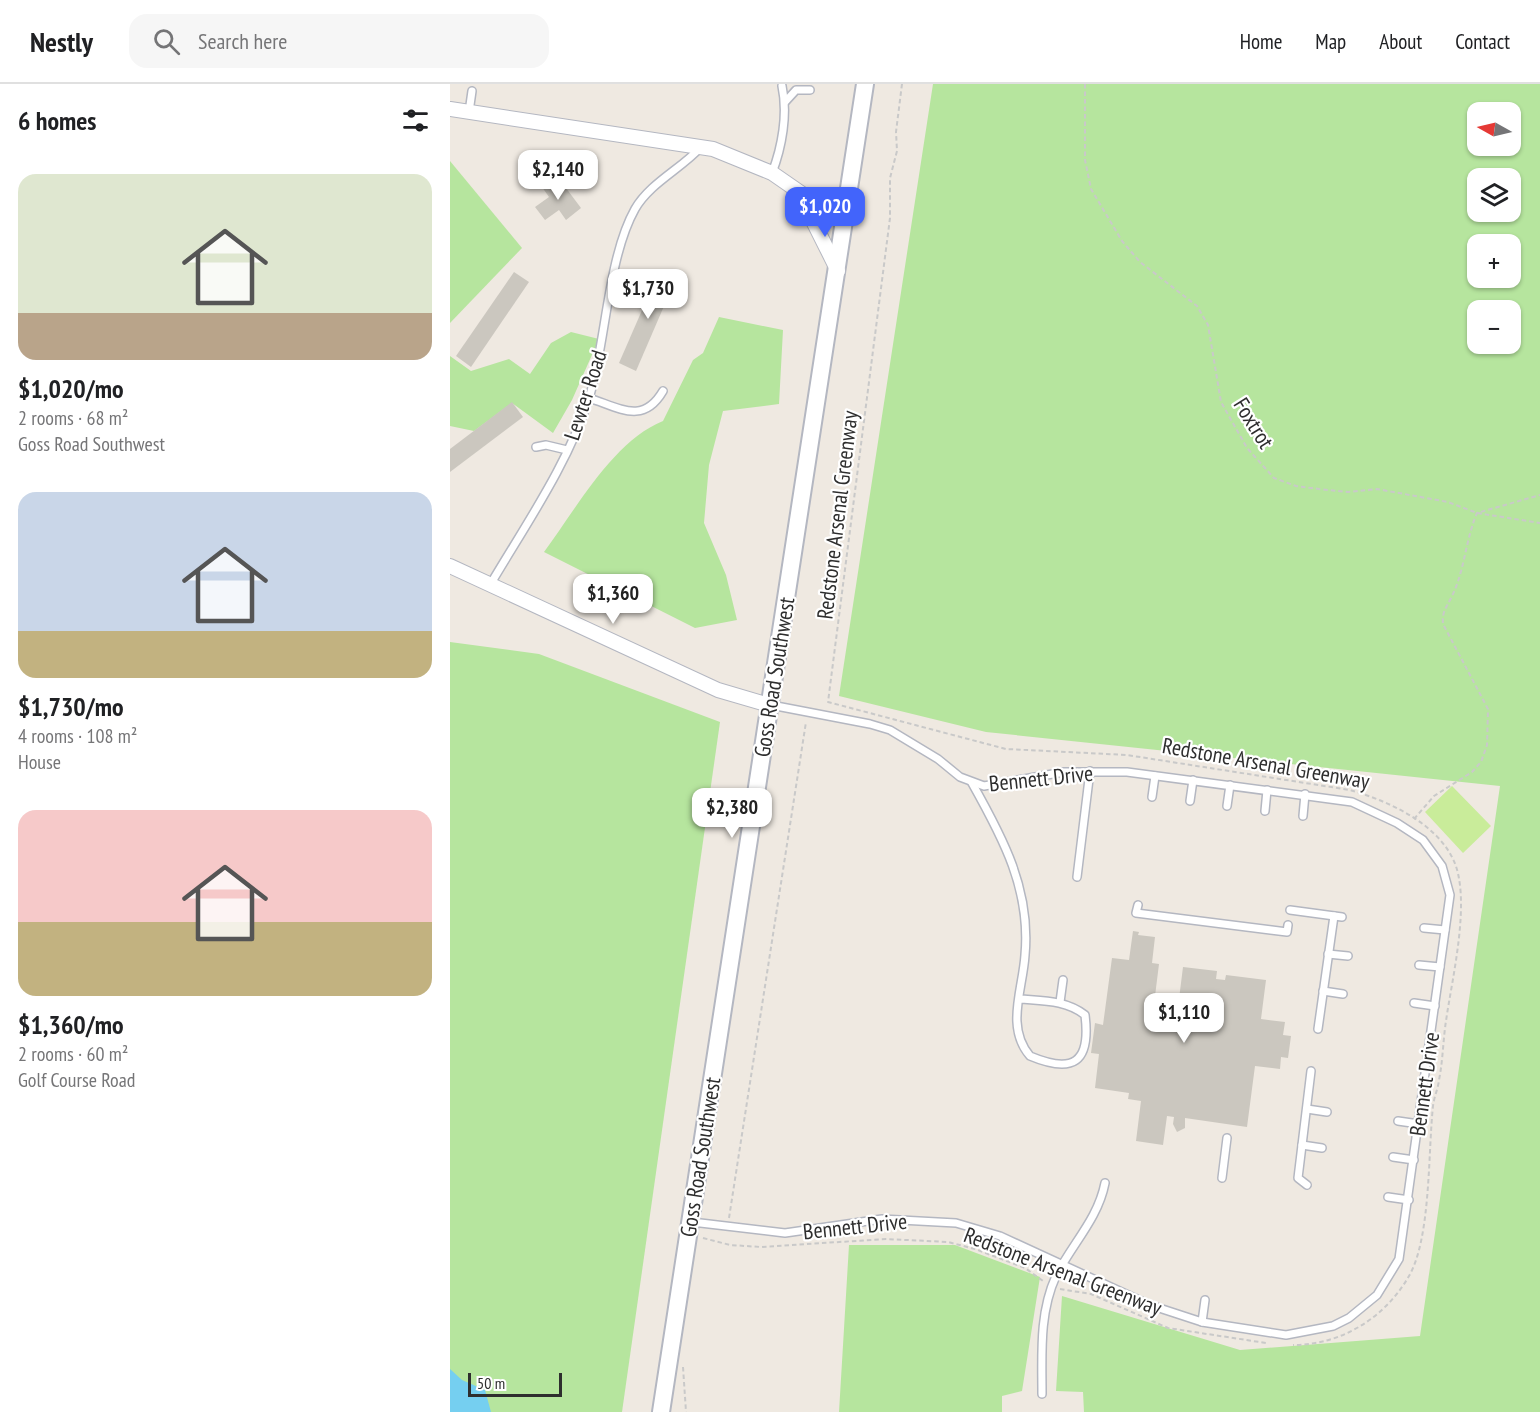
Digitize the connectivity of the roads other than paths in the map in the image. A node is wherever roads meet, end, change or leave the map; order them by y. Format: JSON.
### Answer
{"nodes":[{"id":1,"x":865,"y":84,"type":"edge"},
{"id":2,"x":782,"y":86,"type":"dead end"},
{"id":3,"x":810,"y":90,"type":"dead end"},
{"id":4,"x":472,"y":91,"type":"dead end"},
{"id":5,"x":785,"y":102,"type":"junction"},
{"id":6,"x":450,"y":109,"type":"edge"},
{"id":7,"x":469,"y":112,"type":"junction"},
{"id":8,"x":700,"y":147,"type":"junction"},
{"id":9,"x":772,"y":173,"type":"junction"},
{"id":10,"x":799,"y":193,"type":"junction"},
{"id":11,"x":846,"y":210,"type":"junction"},
{"id":12,"x":838,"y":271,"type":"junction"},
{"id":13,"x":663,"y":391,"type":"dead end"},
{"id":14,"x":589,"y":398,"type":"junction"},
{"id":15,"x":536,"y":447,"type":"dead end"},
{"id":16,"x":567,"y":450,"type":"junction"},
{"id":17,"x":450,"y":566,"type":"edge"},
{"id":18,"x":490,"y":585,"type":"junction"},
{"id":19,"x":769,"y":705,"type":"junction"},
{"id":20,"x":1090,"y":771,"type":"junction"},
{"id":21,"x":1155,"y":776,"type":"junction"},
{"id":22,"x":1193,"y":780,"type":"junction"},
{"id":23,"x":972,"y":783,"type":"junction"},
{"id":24,"x":1230,"y":785,"type":"junction"},
{"id":25,"x":1267,"y":789,"type":"junction"},
{"id":26,"x":1305,"y":794,"type":"junction"},
{"id":27,"x":1152,"y":797,"type":"dead end"},
{"id":28,"x":1190,"y":801,"type":"dead end"},
{"id":29,"x":1227,"y":806,"type":"dead end"},
{"id":30,"x":1265,"y":811,"type":"dead end"},
{"id":31,"x":1303,"y":816,"type":"dead end"},
{"id":32,"x":1077,"y":877,"type":"dead end"},
{"id":33,"x":1138,"y":904,"type":"dead end"},
{"id":34,"x":1175,"y":910,"type":"dead end"},
{"id":35,"x":1290,"y":910,"type":"dead end"},
{"id":36,"x":1334,"y":916,"type":"junction"},
{"id":37,"x":1342,"y":917,"type":"dead end"},
{"id":38,"x":1173,"y":918,"type":"junction"},
{"id":39,"x":1288,"y":925,"type":"dead end"},
{"id":40,"x":1424,"y":928,"type":"dead end"},
{"id":41,"x":1445,"y":930,"type":"junction"},
{"id":42,"x":1328,"y":954,"type":"junction"},
{"id":43,"x":1348,"y":956,"type":"dead end"},
{"id":44,"x":1419,"y":965,"type":"dead end"},
{"id":45,"x":1440,"y":967,"type":"junction"},
{"id":46,"x":1064,"y":980,"type":"dead end"},
{"id":47,"x":1323,"y":991,"type":"junction"},
{"id":48,"x":1343,"y":994,"type":"dead end"},
{"id":49,"x":1020,"y":999,"type":"junction"},
{"id":50,"x":1060,"y":1002,"type":"junction"},
{"id":51,"x":1414,"y":1003,"type":"dead end"},
{"id":52,"x":1435,"y":1005,"type":"junction"},
{"id":53,"x":1318,"y":1029,"type":"dead end"},
{"id":54,"x":1311,"y":1071,"type":"dead end"},
{"id":55,"x":1307,"y":1108,"type":"junction"},
{"id":56,"x":1327,"y":1112,"type":"dead end"},
{"id":57,"x":1398,"y":1121,"type":"dead end"},
{"id":58,"x":1419,"y":1124,"type":"junction"},
{"id":59,"x":1227,"y":1138,"type":"dead end"},
{"id":60,"x":1302,"y":1145,"type":"junction"},
{"id":61,"x":1322,"y":1148,"type":"dead end"},
{"id":62,"x":1394,"y":1157,"type":"dead end"},
{"id":63,"x":1414,"y":1160,"type":"junction"},
{"id":64,"x":1222,"y":1178,"type":"dead end"},
{"id":65,"x":1106,"y":1183,"type":"dead end"},
{"id":66,"x":1307,"y":1185,"type":"dead end"},
{"id":67,"x":1388,"y":1197,"type":"dead end"},
{"id":68,"x":1409,"y":1200,"type":"junction"},
{"id":69,"x":690,"y":1222,"type":"junction"},
{"id":70,"x":1063,"y":1264,"type":"junction"},
{"id":71,"x":1205,"y":1300,"type":"dead end"},
{"id":72,"x":1202,"y":1322,"type":"junction"},
{"id":73,"x":1042,"y":1394,"type":"dead end"},
{"id":74,"x":661,"y":1412,"type":"edge"}],
"edges":[{"from":1,"to":11,"type":"street","name":"Goss Road Southwest"},
{"from":2,"to":5,"type":"lane"},
{"from":3,"to":5,"type":"lane"},
{"from":4,"to":7,"type":"lane"},
{"from":5,"to":9,"type":"lane"},
{"from":6,"to":7,"type":"street"},
{"from":7,"to":8,"type":"street"},
{"from":8,"to":9,"type":"street"},
{"from":8,"to":14,"type":"lane","name":"Lewter Road"},
{"from":9,"to":10,"type":"street"},
{"from":10,"to":11,"type":"street"},
{"from":10,"to":12,"type":"street"},
{"from":11,"to":12,"type":"street","name":"Goss Road Southwest"},
{"from":12,"to":19,"type":"street","name":"Goss Road Southwest"},
{"from":13,"to":14,"type":"lane"},
{"from":14,"to":16,"type":"lane","name":"Lewter Road"},
{"from":15,"to":16,"type":"lane"},
{"from":16,"to":18,"type":"lane","name":"Lewter Road"},
{"from":17,"to":18,"type":"street"},
{"from":18,"to":19,"type":"street"},
{"from":19,"to":23,"type":"lane","name":"Bennett Drive"},
{"from":19,"to":69,"type":"street","name":"Goss Road Southwest"},
{"from":20,"to":21,"type":"lane","name":"Bennett Drive"},
{"from":20,"to":23,"type":"lane","name":"Bennett Drive"},
{"from":20,"to":32,"type":"lane"},
{"from":21,"to":22,"type":"lane","name":"Bennett Drive"},
{"from":21,"to":27,"type":"lane"},
{"from":22,"to":24,"type":"lane","name":"Bennett Drive"},
{"from":22,"to":28,"type":"lane"},
{"from":23,"to":49,"type":"lane"},
{"from":24,"to":25,"type":"lane","name":"Bennett Drive"},
{"from":24,"to":29,"type":"lane"},
{"from":25,"to":26,"type":"lane","name":"Bennett Drive"},
{"from":25,"to":30,"type":"lane"},
{"from":26,"to":31,"type":"lane"},
{"from":26,"to":41,"type":"lane","name":"Bennett Drive"},
{"from":33,"to":38,"type":"lane"},
{"from":34,"to":38,"type":"lane"},
{"from":35,"to":36,"type":"lane"},
{"from":36,"to":37,"type":"lane"},
{"from":36,"to":42,"type":"lane"},
{"from":38,"to":39,"type":"lane"},
{"from":40,"to":41,"type":"lane"},
{"from":41,"to":45,"type":"lane","name":"Bennett Drive"},
{"from":42,"to":43,"type":"lane"},
{"from":42,"to":47,"type":"lane"},
{"from":44,"to":45,"type":"lane"},
{"from":45,"to":52,"type":"lane","name":"Bennett Drive"},
{"from":46,"to":50,"type":"lane"},
{"from":47,"to":48,"type":"lane"},
{"from":47,"to":53,"type":"lane"},
{"from":49,"to":50,"type":"lane"},
{"from":49,"to":50,"type":"lane"},
{"from":51,"to":52,"type":"lane"},
{"from":52,"to":58,"type":"lane","name":"Bennett Drive"},
{"from":54,"to":55,"type":"lane"},
{"from":55,"to":56,"type":"lane"},
{"from":55,"to":60,"type":"lane"},
{"from":57,"to":58,"type":"lane"},
{"from":58,"to":63,"type":"lane","name":"Bennett Drive"},
{"from":59,"to":64,"type":"lane"},
{"from":60,"to":61,"type":"lane"},
{"from":60,"to":66,"type":"lane"},
{"from":62,"to":63,"type":"lane"},
{"from":63,"to":68,"type":"lane","name":"Bennett Drive"},
{"from":65,"to":70,"type":"lane"},
{"from":67,"to":68,"type":"lane"},
{"from":68,"to":72,"type":"lane","name":"Bennett Drive"},
{"from":69,"to":70,"type":"lane","name":"Bennett Drive"},
{"from":69,"to":74,"type":"street","name":"Goss Road Southwest"},
{"from":70,"to":72,"type":"lane","name":"Bennett Drive"},
{"from":70,"to":73,"type":"lane"},
{"from":71,"to":72,"type":"lane"}]}
